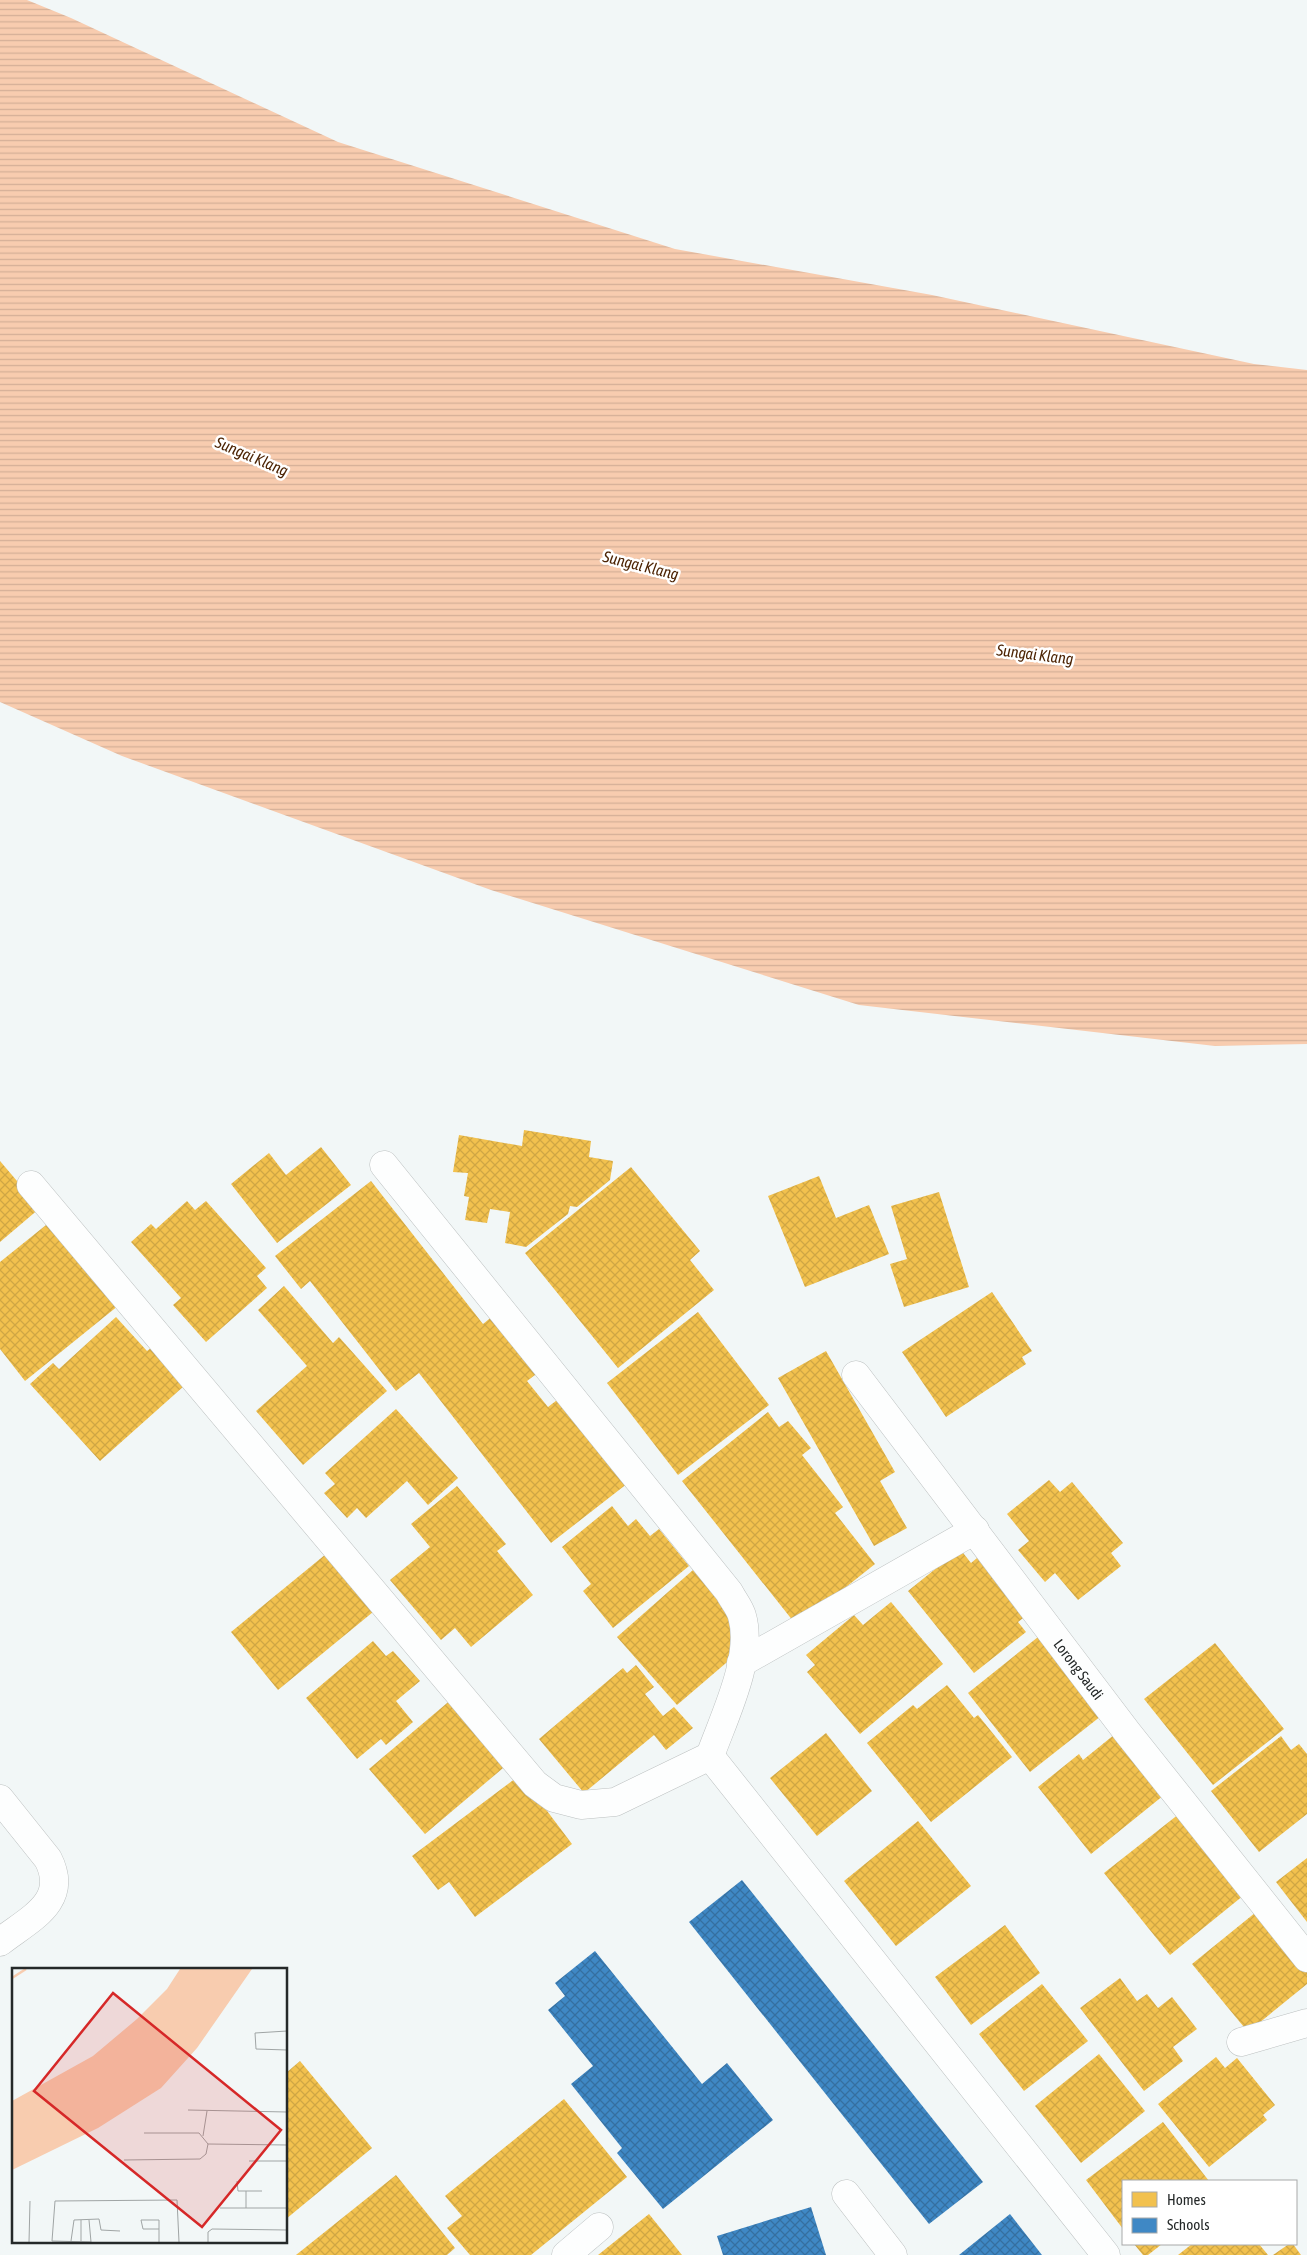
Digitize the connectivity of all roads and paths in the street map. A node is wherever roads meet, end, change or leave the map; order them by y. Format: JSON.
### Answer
{"nodes":[{"id":1,"x":384,"y":1165,"type":"dead end"},
{"id":2,"x":31,"y":1185,"type":"dead end"},
{"id":3,"x":856,"y":1375,"type":"dead end"},
{"id":4,"x":975,"y":1530,"type":"junction"},
{"id":5,"x":741,"y":1663,"type":"junction"},
{"id":6,"x":710,"y":1756,"type":"junction"},
{"id":7,"x":0,"y":1799,"type":"edge"},
{"id":8,"x":0,"y":1942,"type":"edge"},
{"id":9,"x":1307,"y":1958,"type":"edge"},
{"id":10,"x":1307,"y":2023,"type":"edge"},
{"id":11,"x":1241,"y":2042,"type":"dead end"},
{"id":12,"x":846,"y":2194,"type":"dead end"},
{"id":13,"x":600,"y":2227,"type":"dead end"},
{"id":14,"x":566,"y":2255,"type":"edge"},
{"id":15,"x":893,"y":2255,"type":"edge"},
{"id":16,"x":1106,"y":2255,"type":"edge"}],
"edges":[{"from":1,"to":5,"type":"street"},
{"from":2,"to":6,"type":"street"},
{"from":3,"to":4,"type":"street","name":"Lorong Saudi"},
{"from":4,"to":5,"type":"street"},
{"from":4,"to":9,"type":"street","name":"Lorong Saudi"},
{"from":5,"to":6,"type":"street"},
{"from":6,"to":16,"type":"street"},
{"from":7,"to":8,"type":"street"},
{"from":10,"to":11,"type":"street"},
{"from":12,"to":15,"type":"street"},
{"from":13,"to":14,"type":"street"}]}
